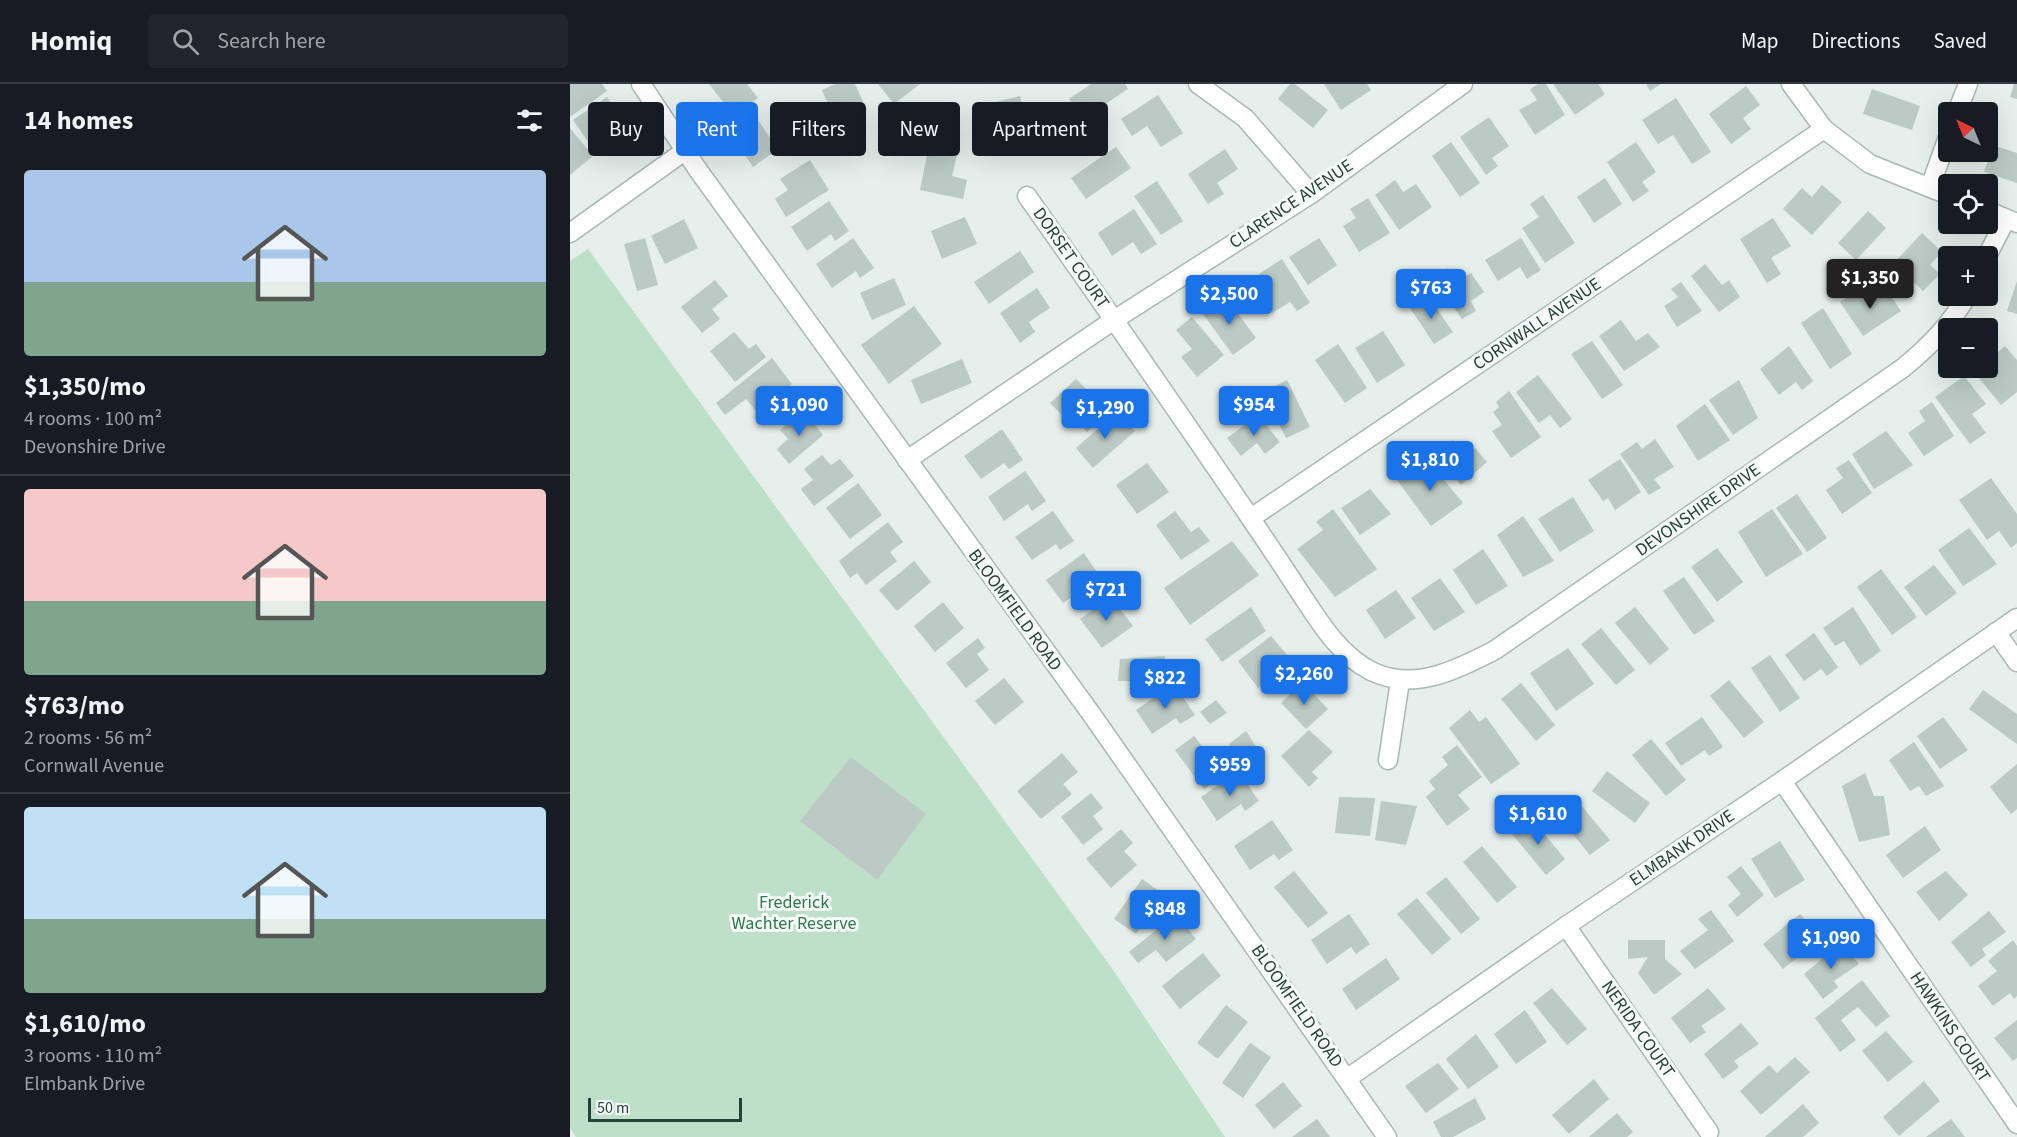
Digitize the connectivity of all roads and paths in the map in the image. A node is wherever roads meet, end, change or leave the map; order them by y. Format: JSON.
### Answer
{"nodes":[{"id":1,"x":641,"y":84,"type":"edge"},
{"id":2,"x":1197,"y":84,"type":"edge"},
{"id":3,"x":1463,"y":84,"type":"edge"},
{"id":4,"x":1791,"y":84,"type":"edge"},
{"id":5,"x":1968,"y":84,"type":"edge"},
{"id":6,"x":1961,"y":102,"type":"edge"},
{"id":7,"x":1824,"y":129,"type":"junction"},
{"id":8,"x":676,"y":135,"type":"edge"},
{"id":9,"x":678,"y":156,"type":"edge"},
{"id":10,"x":690,"y":156,"type":"edge"},
{"id":11,"x":1939,"y":162,"type":"edge"},
{"id":12,"x":1930,"y":187,"type":"junction"},
{"id":13,"x":1938,"y":191,"type":"edge"},
{"id":14,"x":1311,"y":194,"type":"junction"},
{"id":15,"x":1027,"y":196,"type":"dead end"},
{"id":16,"x":1998,"y":215,"type":"edge"},
{"id":17,"x":2012,"y":221,"type":"edge"},
{"id":18,"x":570,"y":233,"type":"edge"},
{"id":19,"x":1994,"y":246,"type":"edge"},
{"id":20,"x":1961,"y":306,"type":"edge"},
{"id":21,"x":1114,"y":320,"type":"junction"},
{"id":22,"x":907,"y":460,"type":"junction"},
{"id":23,"x":1251,"y":519,"type":"junction"},
{"id":24,"x":2017,"y":618,"type":"edge"},
{"id":25,"x":1996,"y":632,"type":"junction"},
{"id":26,"x":2017,"y":662,"type":"edge"},
{"id":27,"x":1400,"y":681,"type":"junction"},
{"id":28,"x":1388,"y":760,"type":"dead end"},
{"id":29,"x":1782,"y":782,"type":"junction"},
{"id":30,"x":1566,"y":926,"type":"junction"},
{"id":31,"x":1348,"y":1078,"type":"junction"},
{"id":32,"x":2017,"y":1124,"type":"edge"},
{"id":33,"x":1709,"y":1132,"type":"dead end"},
{"id":34,"x":1387,"y":1137,"type":"edge"}],
"edges":[{"from":1,"to":8,"type":"street","name":"BLOOMFIELD ROAD"},
{"from":2,"to":14,"type":"street"},
{"from":3,"to":14,"type":"street","name":"CLARENCE AVENUE"},
{"from":4,"to":7,"type":"street"},
{"from":5,"to":6,"type":"street"},
{"from":7,"to":12,"type":"street"},
{"from":7,"to":23,"type":"street","name":"CORNWALL AVENUE"},
{"from":9,"to":18,"type":"street"},
{"from":10,"to":22,"type":"street","name":"BLOOMFIELD ROAD"},
{"from":11,"to":12,"type":"street"},
{"from":12,"to":13,"type":"street"},
{"from":14,"to":21,"type":"street","name":"CLARENCE AVENUE"},
{"from":15,"to":21,"type":"street","name":"DORSET COURT"},
{"from":16,"to":17,"type":"street"},
{"from":17,"to":19,"type":"street"},
{"from":20,"to":27,"type":"street","name":"DEVONSHIRE DRIVE"},
{"from":21,"to":22,"type":"street","name":"CLARENCE AVENUE"},
{"from":21,"to":23,"type":"street","name":"DEVONSHIRE DRIVE"},
{"from":22,"to":31,"type":"street","name":"BLOOMFIELD ROAD"},
{"from":23,"to":27,"type":"street","name":"DEVONSHIRE DRIVE"},
{"from":24,"to":25,"type":"street","name":"ELMBANK DRIVE"},
{"from":25,"to":26,"type":"street"},
{"from":25,"to":29,"type":"street","name":"ELMBANK DRIVE"},
{"from":27,"to":28,"type":"street"},
{"from":29,"to":30,"type":"street","name":"ELMBANK DRIVE"},
{"from":29,"to":32,"type":"street","name":"HAWKINS COURT"},
{"from":30,"to":31,"type":"street","name":"ELMBANK DRIVE"},
{"from":30,"to":33,"type":"street","name":"NERIDA COURT"},
{"from":31,"to":34,"type":"street","name":"BLOOMFIELD ROAD"}]}
